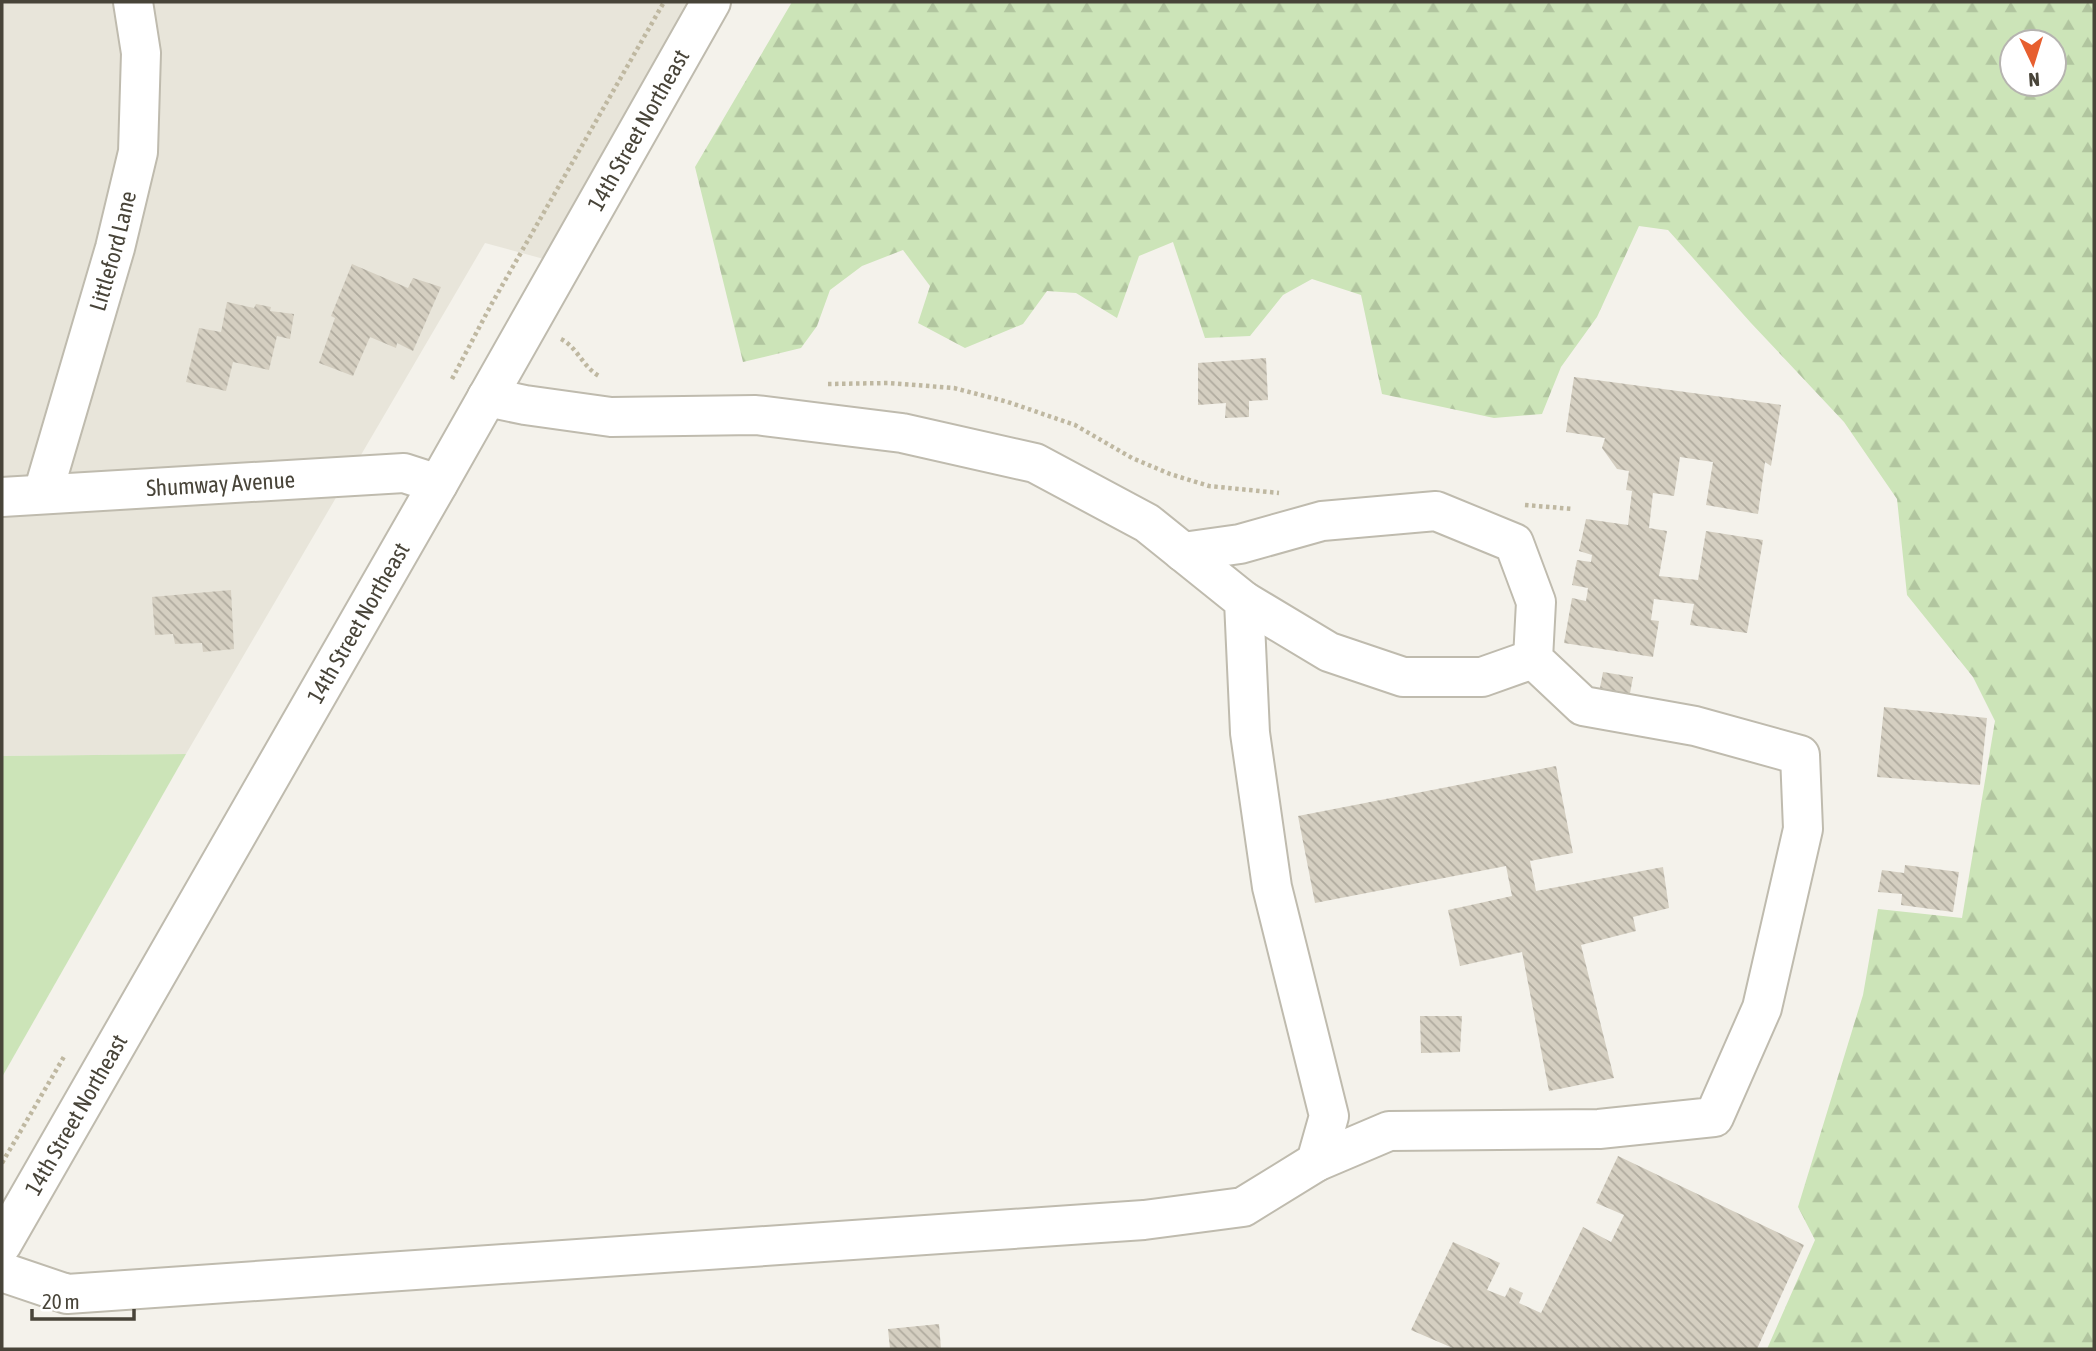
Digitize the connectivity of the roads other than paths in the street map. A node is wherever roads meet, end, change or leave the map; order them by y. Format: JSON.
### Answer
{"nodes":[{"id":1,"x":133,"y":2,"type":"edge"},
{"id":2,"x":710,"y":2,"type":"edge"},
{"id":3,"x":487,"y":397,"type":"junction"},
{"id":4,"x":438,"y":484,"type":"junction"},
{"id":5,"x":43,"y":493,"type":"junction"},
{"id":6,"x":2,"y":496,"type":"edge"},
{"id":7,"x":1183,"y":552,"type":"junction"},
{"id":8,"x":1244,"y":601,"type":"junction"},
{"id":9,"x":1534,"y":659,"type":"junction"},
{"id":10,"x":1316,"y":1162,"type":"junction"},
{"id":11,"x":2,"y":1244,"type":"edge"},
{"id":12,"x":2,"y":1272,"type":"edge"}],
"edges":[{"from":1,"to":5,"type":"street","name":"Littleford Lane"},
{"from":2,"to":3,"type":"street","name":"14th Street Northeast"},
{"from":3,"to":4,"type":"street","name":"14th Street Northeast"},
{"from":3,"to":7,"type":"street"},
{"from":4,"to":5,"type":"street","name":"Shumway Avenue"},
{"from":4,"to":11,"type":"street","name":"14th Street Northeast"},
{"from":5,"to":6,"type":"street","name":"Shumway Avenue"},
{"from":7,"to":8,"type":"street"},
{"from":7,"to":9,"type":"street"},
{"from":8,"to":9,"type":"street"},
{"from":8,"to":10,"type":"street"},
{"from":9,"to":10,"type":"street"},
{"from":10,"to":12,"type":"street"}]}
